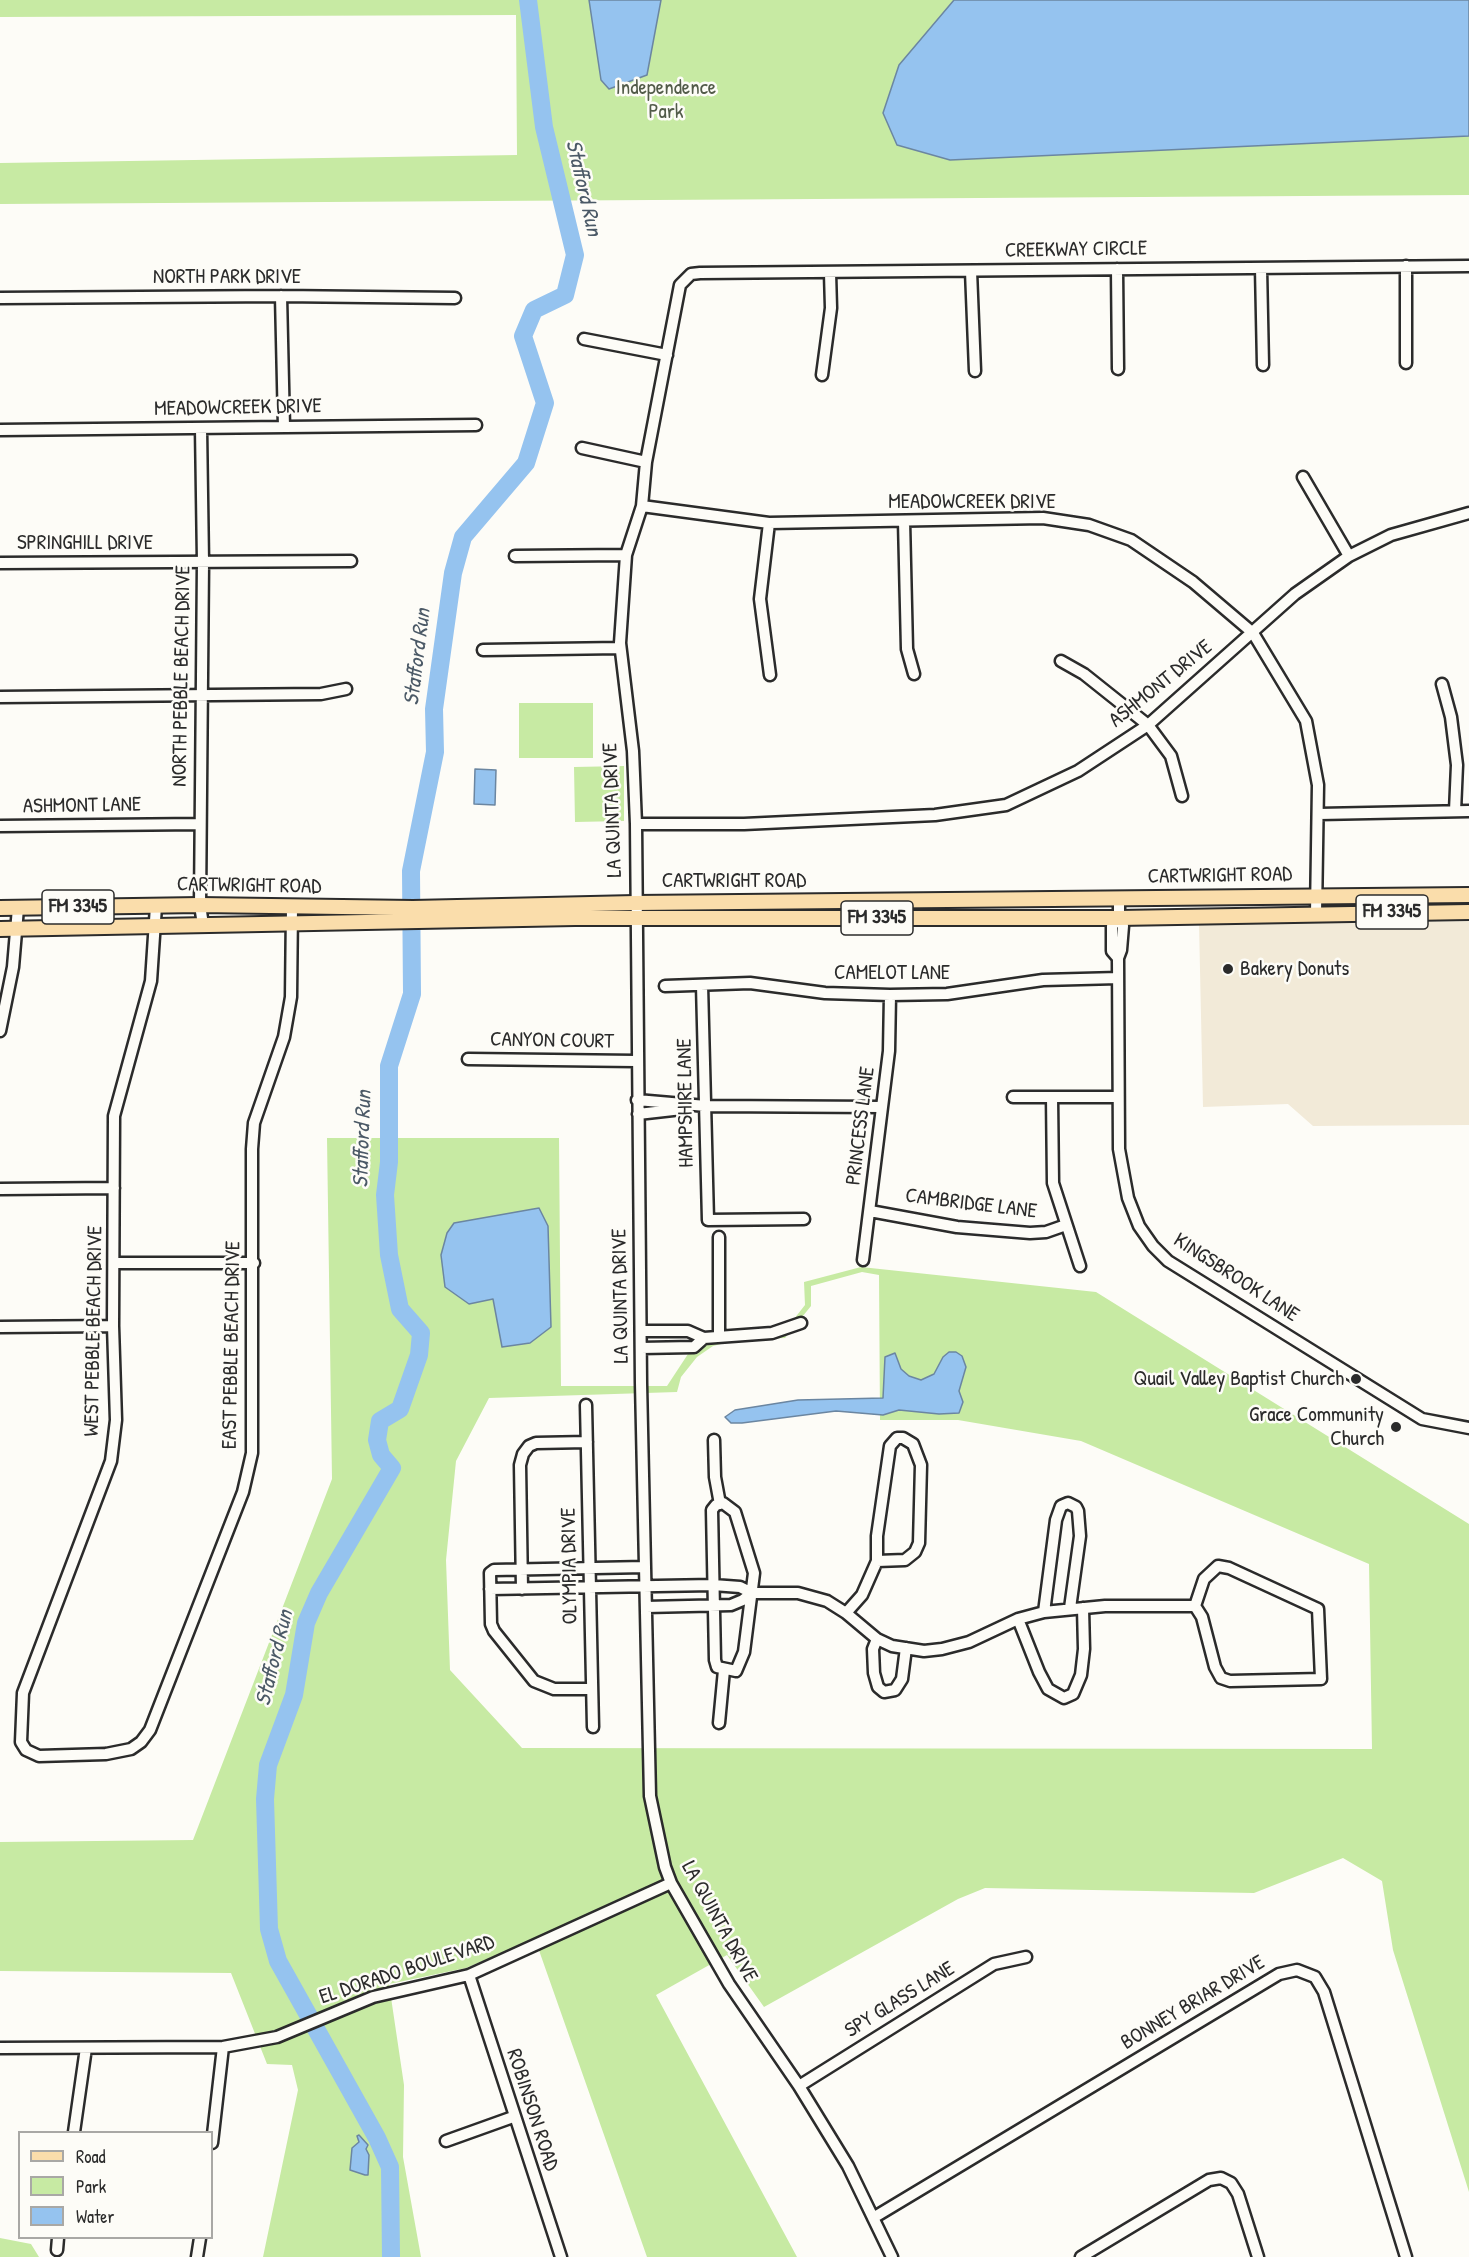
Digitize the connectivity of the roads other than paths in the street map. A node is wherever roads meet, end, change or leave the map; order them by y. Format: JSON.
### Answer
{"nodes":[{"id":1,"x":1406,"y":266,"type":"junction"},
{"id":2,"x":1469,"y":266,"type":"edge"},
{"id":3,"x":1261,"y":268,"type":"junction"},
{"id":4,"x":1117,"y":269,"type":"junction"},
{"id":5,"x":971,"y":271,"type":"junction"},
{"id":6,"x":830,"y":273,"type":"junction"},
{"id":7,"x":685,"y":279,"type":"joint"},
{"id":8,"x":280,"y":296,"type":"junction"},
{"id":9,"x":0,"y":298,"type":"edge"},
{"id":10,"x":455,"y":298,"type":"dead end"},
{"id":11,"x":584,"y":339,"type":"dead end"},
{"id":12,"x":667,"y":355,"type":"junction"},
{"id":13,"x":1406,"y":363,"type":"dead end"},
{"id":14,"x":1263,"y":365,"type":"dead end"},
{"id":15,"x":1118,"y":369,"type":"dead end"},
{"id":16,"x":975,"y":371,"type":"dead end"},
{"id":17,"x":822,"y":375,"type":"dead end"},
{"id":18,"x":476,"y":425,"type":"dead end"},
{"id":19,"x":284,"y":427,"type":"junction"},
{"id":20,"x":201,"y":428,"type":"junction"},
{"id":21,"x":0,"y":430,"type":"edge"},
{"id":22,"x":582,"y":448,"type":"dead end"},
{"id":23,"x":646,"y":462,"type":"junction"},
{"id":24,"x":1303,"y":477,"type":"dead end"},
{"id":25,"x":642,"y":506,"type":"junction"},
{"id":26,"x":1469,"y":513,"type":"edge"},
{"id":27,"x":904,"y":521,"type":"junction"},
{"id":28,"x":770,"y":523,"type":"junction"},
{"id":29,"x":626,"y":555,"type":"junction"},
{"id":30,"x":515,"y":556,"type":"dead end"},
{"id":31,"x":1349,"y":556,"type":"junction"},
{"id":32,"x":351,"y":561,"type":"dead end"},
{"id":33,"x":203,"y":562,"type":"junction"},
{"id":34,"x":0,"y":563,"type":"edge"},
{"id":35,"x":1253,"y":633,"type":"junction"},
{"id":36,"x":620,"y":648,"type":"junction"},
{"id":37,"x":483,"y":650,"type":"dead end"},
{"id":38,"x":1061,"y":661,"type":"dead end"},
{"id":39,"x":914,"y":674,"type":"dead end"},
{"id":40,"x":770,"y":675,"type":"dead end"},
{"id":41,"x":1442,"y":684,"type":"dead end"},
{"id":42,"x":346,"y":689,"type":"dead end"},
{"id":43,"x":201,"y":695,"type":"junction"},
{"id":44,"x":0,"y":697,"type":"edge"},
{"id":45,"x":1148,"y":725,"type":"junction"},
{"id":46,"x":1182,"y":796,"type":"dead end"},
{"id":47,"x":1469,"y":811,"type":"edge"},
{"id":48,"x":1455,"y":812,"type":"junction"},
{"id":49,"x":1319,"y":814,"type":"junction"},
{"id":50,"x":200,"y":824,"type":"junction"},
{"id":51,"x":636,"y":824,"type":"junction"},
{"id":52,"x":0,"y":826,"type":"edge"},
{"id":53,"x":1316,"y":895,"type":"junction"},
{"id":54,"x":1469,"y":895,"type":"edge"},
{"id":55,"x":1119,"y":899,"type":"junction"},
{"id":56,"x":635,"y":903,"type":"junction"},
{"id":57,"x":200,"y":905,"type":"junction"},
{"id":58,"x":156,"y":906,"type":"junction"},
{"id":59,"x":0,"y":908,"type":"edge"},
{"id":60,"x":18,"y":908,"type":"junction"},
{"id":61,"x":292,"y":908,"type":"junction"},
{"id":62,"x":1469,"y":912,"type":"edge"},
{"id":63,"x":1316,"y":913,"type":"junction"},
{"id":64,"x":463,"y":914,"type":"junction"},
{"id":65,"x":636,"y":918,"type":"junction"},
{"id":66,"x":1119,"y":918,"type":"junction"},
{"id":67,"x":292,"y":924,"type":"junction"},
{"id":68,"x":157,"y":925,"type":"junction"},
{"id":69,"x":202,"y":925,"type":"junction"},
{"id":70,"x":0,"y":929,"type":"edge"},
{"id":71,"x":18,"y":929,"type":"junction"},
{"id":72,"x":1118,"y":978,"type":"junction"},
{"id":73,"x":702,"y":985,"type":"junction"},
{"id":74,"x":664,"y":986,"type":"dead end"},
{"id":75,"x":890,"y":995,"type":"junction"},
{"id":76,"x":0,"y":1031,"type":"edge"},
{"id":77,"x":468,"y":1059,"type":"dead end"},
{"id":78,"x":636,"y":1061,"type":"junction"},
{"id":79,"x":1013,"y":1097,"type":"dead end"},
{"id":80,"x":1052,"y":1097,"type":"junction"},
{"id":81,"x":1117,"y":1097,"type":"junction"},
{"id":82,"x":637,"y":1100,"type":"junction"},
{"id":83,"x":706,"y":1106,"type":"junction"},
{"id":84,"x":882,"y":1107,"type":"junction"},
{"id":85,"x":638,"y":1114,"type":"junction"},
{"id":86,"x":114,"y":1188,"type":"junction"},
{"id":87,"x":0,"y":1189,"type":"edge"},
{"id":88,"x":870,"y":1211,"type":"junction"},
{"id":89,"x":804,"y":1219,"type":"dead end"},
{"id":90,"x":1066,"y":1225,"type":"junction"},
{"id":91,"x":719,"y":1237,"type":"dead end"},
{"id":92,"x":863,"y":1260,"type":"dead end"},
{"id":93,"x":115,"y":1263,"type":"junction"},
{"id":94,"x":254,"y":1263,"type":"junction"},
{"id":95,"x":1080,"y":1266,"type":"dead end"},
{"id":96,"x":801,"y":1323,"type":"dead end"},
{"id":97,"x":113,"y":1326,"type":"junction"},
{"id":98,"x":0,"y":1327,"type":"edge"},
{"id":99,"x":641,"y":1331,"type":"junction"},
{"id":100,"x":719,"y":1337,"type":"junction"},
{"id":101,"x":704,"y":1338,"type":"junction"},
{"id":102,"x":641,"y":1348,"type":"junction"},
{"id":103,"x":586,"y":1405,"type":"dead end"},
{"id":104,"x":1467,"y":1426,"type":"edge"},
{"id":105,"x":714,"y":1440,"type":"dead end"},
{"id":106,"x":586,"y":1442,"type":"junction"},
{"id":107,"x":722,"y":1504,"type":"junction"},
{"id":108,"x":877,"y":1561,"type":"junction"},
{"id":109,"x":645,"y":1567,"type":"junction"},
{"id":110,"x":589,"y":1568,"type":"junction"},
{"id":111,"x":522,"y":1569,"type":"junction"},
{"id":112,"x":713,"y":1585,"type":"junction"},
{"id":113,"x":645,"y":1586,"type":"junction"},
{"id":114,"x":590,"y":1587,"type":"junction"},
{"id":115,"x":490,"y":1589,"type":"junction"},
{"id":116,"x":522,"y":1589,"type":"junction"},
{"id":117,"x":752,"y":1593,"type":"junction"},
{"id":118,"x":714,"y":1606,"type":"junction"},
{"id":119,"x":1195,"y":1606,"type":"junction"},
{"id":120,"x":646,"y":1607,"type":"junction"},
{"id":121,"x":1070,"y":1608,"type":"junction"},
{"id":122,"x":1083,"y":1608,"type":"junction"},
{"id":123,"x":846,"y":1612,"type":"junction"},
{"id":124,"x":1044,"y":1612,"type":"junction"},
{"id":125,"x":1018,"y":1619,"type":"junction"},
{"id":126,"x":877,"y":1639,"type":"junction"},
{"id":127,"x":906,"y":1648,"type":"junction"},
{"id":128,"x":724,"y":1670,"type":"junction"},
{"id":129,"x":592,"y":1689,"type":"junction"},
{"id":130,"x":719,"y":1723,"type":"dead end"},
{"id":131,"x":593,"y":1727,"type":"dead end"},
{"id":132,"x":23,"y":1745,"type":"joint"},
{"id":133,"x":671,"y":1883,"type":"junction"},
{"id":134,"x":1026,"y":1957,"type":"dead end"},
{"id":135,"x":469,"y":1975,"type":"junction"},
{"id":136,"x":0,"y":2048,"type":"edge"},
{"id":137,"x":86,"y":2048,"type":"junction"},
{"id":138,"x":223,"y":2048,"type":"junction"},
{"id":139,"x":799,"y":2086,"type":"junction"},
{"id":140,"x":513,"y":2117,"type":"junction"},
{"id":141,"x":74,"y":2131,"type":"edge"},
{"id":142,"x":213,"y":2134,"type":"edge"},
{"id":143,"x":446,"y":2141,"type":"dead end"},
{"id":144,"x":873,"y":2218,"type":"junction"},
{"id":145,"x":58,"y":2239,"type":"edge"},
{"id":146,"x":200,"y":2239,"type":"edge"},
{"id":147,"x":57,"y":2250,"type":"dead end"},
{"id":148,"x":557,"y":2256,"type":"edge"},
{"id":149,"x":197,"y":2257,"type":"edge"},
{"id":150,"x":892,"y":2257,"type":"edge"},
{"id":151,"x":1081,"y":2257,"type":"edge"},
{"id":152,"x":1258,"y":2257,"type":"edge"},
{"id":153,"x":1406,"y":2257,"type":"edge"}],
"edges":[{"from":1,"to":2,"type":"street","name":"CREEKWAY CIRCLE"},
{"from":1,"to":3,"type":"street","name":"CREEKWAY CIRCLE"},
{"from":1,"to":13,"type":"street"},
{"from":3,"to":4,"type":"street","name":"CREEKWAY CIRCLE"},
{"from":3,"to":14,"type":"street"},
{"from":4,"to":5,"type":"street","name":"CREEKWAY CIRCLE"},
{"from":4,"to":15,"type":"street"},
{"from":5,"to":6,"type":"street","name":"CREEKWAY CIRCLE"},
{"from":5,"to":16,"type":"street"},
{"from":6,"to":7,"type":"street","name":"CREEKWAY CIRCLE"},
{"from":6,"to":17,"type":"street"},
{"from":7,"to":12,"type":"street","name":"LA QUINTA DRIVE"},
{"from":8,"to":9,"type":"street","name":"NORTH PARK DRIVE"},
{"from":8,"to":10,"type":"street","name":"NORTH PARK DRIVE"},
{"from":8,"to":19,"type":"street"},
{"from":11,"to":12,"type":"street"},
{"from":12,"to":23,"type":"street","name":"LA QUINTA DRIVE"},
{"from":18,"to":19,"type":"street","name":"MEADOWCREEK DRIVE"},
{"from":19,"to":20,"type":"street","name":"MEADOWCREEK DRIVE"},
{"from":20,"to":21,"type":"street","name":"MEADOWCREEK DRIVE"},
{"from":20,"to":33,"type":"street","name":"NORTH PEBBLE BEACH DRIVE"},
{"from":22,"to":23,"type":"street"},
{"from":23,"to":25,"type":"street","name":"LA QUINTA DRIVE"},
{"from":24,"to":31,"type":"street"},
{"from":25,"to":28,"type":"street","name":"MEADOWCREEK DRIVE"},
{"from":25,"to":29,"type":"street","name":"LA QUINTA DRIVE"},
{"from":26,"to":31,"type":"street","name":"ASHMONT DRIVE"},
{"from":27,"to":28,"type":"street","name":"MEADOWCREEK DRIVE"},
{"from":27,"to":35,"type":"street","name":"MEADOWCREEK DRIVE"},
{"from":27,"to":39,"type":"street"},
{"from":28,"to":40,"type":"street"},
{"from":29,"to":30,"type":"street"},
{"from":29,"to":36,"type":"street","name":"LA QUINTA DRIVE"},
{"from":31,"to":35,"type":"street","name":"ASHMONT DRIVE"},
{"from":32,"to":33,"type":"street","name":"SPRINGHILL DRIVE"},
{"from":33,"to":34,"type":"street","name":"SPRINGHILL DRIVE"},
{"from":33,"to":43,"type":"street","name":"NORTH PEBBLE BEACH DRIVE"},
{"from":35,"to":45,"type":"street","name":"ASHMONT DRIVE"},
{"from":35,"to":49,"type":"street","name":"MEADOWCREEK DRIVE"},
{"from":36,"to":37,"type":"street"},
{"from":36,"to":51,"type":"street","name":"LA QUINTA DRIVE"},
{"from":38,"to":45,"type":"street"},
{"from":41,"to":48,"type":"street"},
{"from":42,"to":43,"type":"street"},
{"from":43,"to":44,"type":"street"},
{"from":43,"to":50,"type":"street","name":"NORTH PEBBLE BEACH DRIVE"},
{"from":45,"to":46,"type":"street"},
{"from":45,"to":51,"type":"street","name":"ASHMONT DRIVE"},
{"from":47,"to":48,"type":"street"},
{"from":48,"to":49,"type":"street"},
{"from":49,"to":53,"type":"street","name":"MEADOWCREEK DRIVE"},
{"from":50,"to":52,"type":"street","name":"ASHMONT LANE"},
{"from":50,"to":57,"type":"street","name":"NORTH PEBBLE BEACH DRIVE"},
{"from":51,"to":56,"type":"street","name":"LA QUINTA DRIVE"},
{"from":53,"to":54,"type":"main road","name":"CARTWRIGHT ROAD","number":"FM 3345"},
{"from":53,"to":55,"type":"main road","name":"CARTWRIGHT ROAD","number":"FM 3345"},
{"from":53,"to":63,"type":"street","name":"MEADOWCREEK DRIVE"},
{"from":55,"to":56,"type":"main road","name":"CARTWRIGHT ROAD","number":"FM 3345"},
{"from":55,"to":66,"type":"street","name":"KINGSBROOK LANE"},
{"from":56,"to":64,"type":"main road","name":"CARTWRIGHT ROAD","number":"FM 3345"},
{"from":56,"to":65,"type":"street","name":"LA QUINTA DRIVE"},
{"from":57,"to":58,"type":"main road","name":"CARTWRIGHT ROAD","number":"FM 3345"},
{"from":57,"to":61,"type":"main road","name":"CARTWRIGHT ROAD","number":"FM 3345"},
{"from":57,"to":69,"type":"street","name":"NORTH PEBBLE BEACH DRIVE"},
{"from":58,"to":60,"type":"main road","name":"CARTWRIGHT ROAD","number":"FM 3345"},
{"from":58,"to":68,"type":"street","name":"WEST PEBBLE BEACH DRIVE"},
{"from":59,"to":60,"type":"main road","name":"CARTWRIGHT ROAD","number":"FM 3345"},
{"from":60,"to":71,"type":"street"},
{"from":61,"to":64,"type":"main road","name":"CARTWRIGHT ROAD","number":"FM 3345"},
{"from":61,"to":67,"type":"street","name":"EAST PEBBLE BEACH DRIVE"},
{"from":62,"to":63,"type":"main road","name":"CARTWRIGHT ROAD","number":"FM 3345"},
{"from":63,"to":66,"type":"main road","name":"CARTWRIGHT ROAD","number":"FM 3345"},
{"from":64,"to":65,"type":"main road","name":"CARTWRIGHT ROAD","number":"FM 3345"},
{"from":64,"to":67,"type":"main road","name":"CARTWRIGHT ROAD","number":"FM 3345"},
{"from":65,"to":66,"type":"main road","name":"CARTWRIGHT ROAD","number":"FM 3345"},
{"from":65,"to":78,"type":"street","name":"LA QUINTA DRIVE"},
{"from":66,"to":72,"type":"street","name":"KINGSBROOK LANE"},
{"from":67,"to":69,"type":"main road","name":"CARTWRIGHT ROAD","number":"FM 3345"},
{"from":67,"to":94,"type":"street","name":"EAST PEBBLE BEACH DRIVE"},
{"from":68,"to":69,"type":"main road","name":"CARTWRIGHT ROAD","number":"FM 3345"},
{"from":68,"to":71,"type":"main road","name":"CARTWRIGHT ROAD","number":"FM 3345"},
{"from":68,"to":86,"type":"street","name":"WEST PEBBLE BEACH DRIVE"},
{"from":70,"to":71,"type":"main road","name":"CARTWRIGHT ROAD","number":"FM 3345"},
{"from":71,"to":76,"type":"street"},
{"from":72,"to":75,"type":"street","name":"CAMELOT LANE"},
{"from":72,"to":81,"type":"street","name":"KINGSBROOK LANE"},
{"from":73,"to":74,"type":"street","name":"CAMELOT LANE"},
{"from":73,"to":75,"type":"street","name":"CAMELOT LANE"},
{"from":73,"to":83,"type":"street","name":"HAMPSHIRE LANE"},
{"from":75,"to":84,"type":"street","name":"PRINCESS LANE"},
{"from":77,"to":78,"type":"street","name":"CANYON COURT"},
{"from":78,"to":82,"type":"street","name":"LA QUINTA DRIVE"},
{"from":79,"to":80,"type":"street"},
{"from":80,"to":81,"type":"street"},
{"from":80,"to":90,"type":"street"},
{"from":81,"to":104,"type":"street","name":"KINGSBROOK LANE"},
{"from":82,"to":83,"type":"street"},
{"from":82,"to":85,"type":"street","name":"LA QUINTA DRIVE"},
{"from":83,"to":84,"type":"street"},
{"from":83,"to":85,"type":"street"},
{"from":83,"to":89,"type":"street","name":"HAMPSHIRE LANE"},
{"from":84,"to":88,"type":"street","name":"PRINCESS LANE"},
{"from":85,"to":99,"type":"street","name":"LA QUINTA DRIVE"},
{"from":86,"to":87,"type":"street"},
{"from":86,"to":93,"type":"street","name":"WEST PEBBLE BEACH DRIVE"},
{"from":88,"to":90,"type":"street","name":"CAMBRIDGE LANE"},
{"from":88,"to":92,"type":"street","name":"PRINCESS LANE"},
{"from":90,"to":95,"type":"street"},
{"from":91,"to":100,"type":"street"},
{"from":93,"to":94,"type":"street"},
{"from":93,"to":97,"type":"street","name":"WEST PEBBLE BEACH DRIVE"},
{"from":94,"to":132,"type":"street","name":"EAST PEBBLE BEACH DRIVE"},
{"from":96,"to":100,"type":"street"},
{"from":97,"to":98,"type":"street"},
{"from":97,"to":132,"type":"street","name":"WEST PEBBLE BEACH DRIVE"},
{"from":99,"to":101,"type":"street"},
{"from":99,"to":102,"type":"street","name":"LA QUINTA DRIVE"},
{"from":100,"to":101,"type":"street"},
{"from":101,"to":102,"type":"street"},
{"from":102,"to":109,"type":"street","name":"LA QUINTA DRIVE"},
{"from":103,"to":106,"type":"street","name":"OLYMPIA DRIVE"},
{"from":105,"to":107,"type":"street"},
{"from":106,"to":110,"type":"street","name":"OLYMPIA DRIVE"},
{"from":106,"to":111,"type":"street"},
{"from":107,"to":112,"type":"street"},
{"from":107,"to":117,"type":"street"},
{"from":108,"to":108,"type":"street"},
{"from":108,"to":123,"type":"street"},
{"from":109,"to":110,"type":"street"},
{"from":109,"to":113,"type":"street","name":"LA QUINTA DRIVE"},
{"from":110,"to":111,"type":"street"},
{"from":110,"to":114,"type":"street","name":"OLYMPIA DRIVE"},
{"from":111,"to":115,"type":"street"},
{"from":111,"to":116,"type":"street"},
{"from":112,"to":113,"type":"street"},
{"from":112,"to":117,"type":"street"},
{"from":112,"to":118,"type":"street"},
{"from":113,"to":114,"type":"street"},
{"from":113,"to":120,"type":"street","name":"LA QUINTA DRIVE"},
{"from":114,"to":116,"type":"street"},
{"from":114,"to":129,"type":"street","name":"OLYMPIA DRIVE"},
{"from":115,"to":116,"type":"street"},
{"from":115,"to":129,"type":"street"},
{"from":117,"to":118,"type":"street"},
{"from":117,"to":123,"type":"street"},
{"from":117,"to":128,"type":"street"},
{"from":118,"to":120,"type":"street"},
{"from":118,"to":128,"type":"street"},
{"from":119,"to":119,"type":"street"},
{"from":119,"to":122,"type":"street"},
{"from":120,"to":133,"type":"street","name":"LA QUINTA DRIVE"},
{"from":121,"to":122,"type":"street"},
{"from":121,"to":124,"type":"street"},
{"from":121,"to":124,"type":"street"},
{"from":122,"to":125,"type":"street"},
{"from":123,"to":126,"type":"street"},
{"from":124,"to":125,"type":"street"},
{"from":125,"to":127,"type":"street"},
{"from":126,"to":127,"type":"street"},
{"from":126,"to":127,"type":"street"},
{"from":128,"to":130,"type":"street"},
{"from":129,"to":131,"type":"street","name":"OLYMPIA DRIVE"},
{"from":133,"to":135,"type":"street","name":"EL DORADO BOULEVARD"},
{"from":133,"to":139,"type":"street","name":"LA QUINTA DRIVE"},
{"from":134,"to":139,"type":"street","name":"SPY GLASS LANE"},
{"from":135,"to":138,"type":"street","name":"EL DORADO BOULEVARD"},
{"from":135,"to":140,"type":"street","name":"ROBINSON ROAD"},
{"from":136,"to":137,"type":"street","name":"EL DORADO BOULEVARD"},
{"from":137,"to":138,"type":"street","name":"EL DORADO BOULEVARD"},
{"from":137,"to":141,"type":"street"},
{"from":138,"to":142,"type":"street"},
{"from":139,"to":144,"type":"street","name":"LA QUINTA DRIVE"},
{"from":140,"to":143,"type":"street"},
{"from":140,"to":148,"type":"street","name":"ROBINSON ROAD"},
{"from":144,"to":150,"type":"street","name":"LA QUINTA DRIVE"},
{"from":144,"to":153,"type":"street","name":"BONNEY BRIAR DRIVE"},
{"from":145,"to":147,"type":"street"},
{"from":146,"to":149,"type":"street"},
{"from":151,"to":152,"type":"street"}]}
